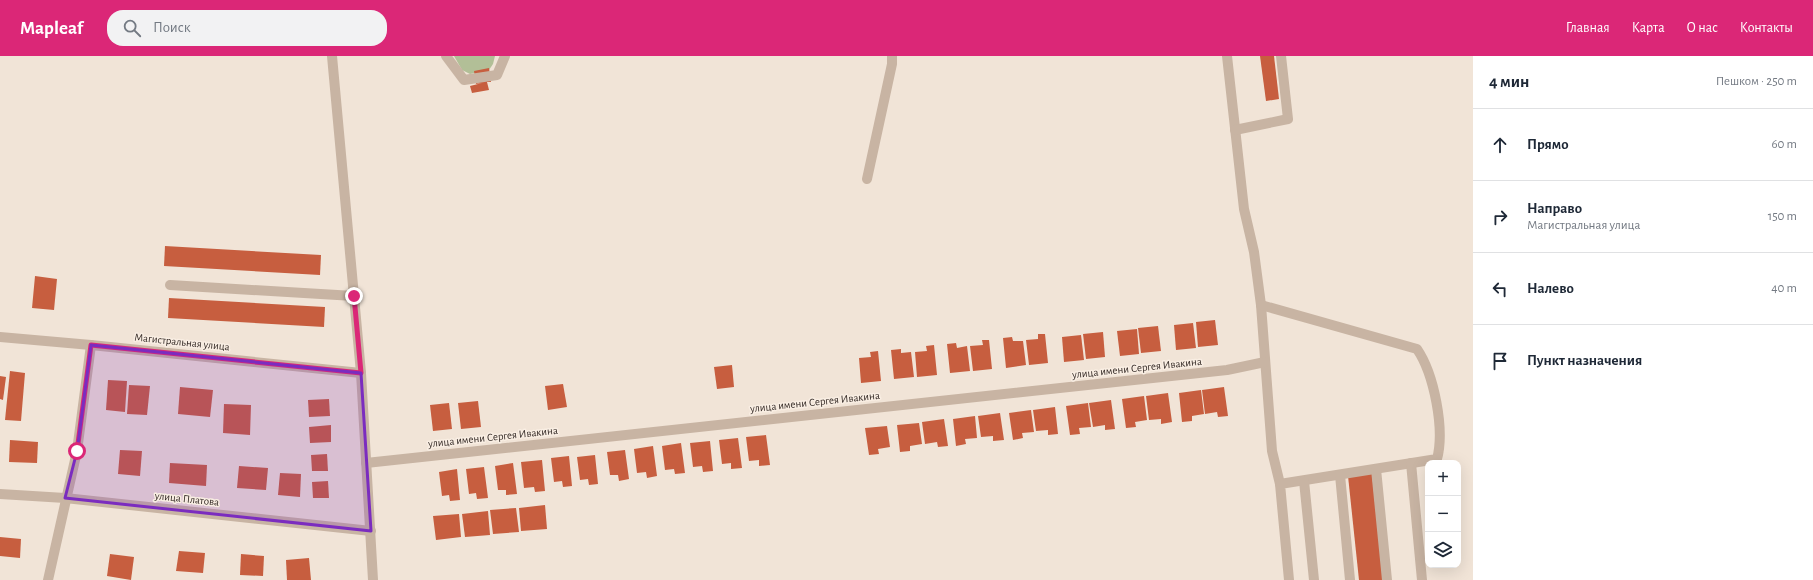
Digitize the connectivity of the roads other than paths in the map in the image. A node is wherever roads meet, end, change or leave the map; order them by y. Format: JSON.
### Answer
{"nodes":[{"id":1,"x":332,"y":56,"type":"edge"},
{"id":2,"x":446,"y":56,"type":"edge"},
{"id":3,"x":505,"y":56,"type":"edge"},
{"id":4,"x":892,"y":56,"type":"edge"},
{"id":5,"x":1227,"y":56,"type":"edge"},
{"id":6,"x":1281,"y":56,"type":"edge"},
{"id":7,"x":1235,"y":130,"type":"junction"},
{"id":8,"x":868,"y":179,"type":"dead end"},
{"id":9,"x":170,"y":285,"type":"dead end"},
{"id":10,"x":354,"y":296,"type":"junction"},
{"id":11,"x":1261,"y":305,"type":"junction"},
{"id":12,"x":0,"y":337,"type":"edge"},
{"id":13,"x":91,"y":345,"type":"junction"},
{"id":14,"x":1265,"y":362,"type":"junction"},
{"id":15,"x":361,"y":373,"type":"junction"},
{"id":16,"x":366,"y":463,"type":"junction"},
{"id":17,"x":1411,"y":463,"type":"junction"},
{"id":18,"x":1376,"y":469,"type":"junction"},
{"id":19,"x":1340,"y":475,"type":"junction"},
{"id":20,"x":1304,"y":481,"type":"junction"},
{"id":21,"x":1280,"y":484,"type":"junction"},
{"id":22,"x":0,"y":494,"type":"edge"},
{"id":23,"x":65,"y":498,"type":"junction"},
{"id":24,"x":370,"y":531,"type":"junction"},
{"id":25,"x":48,"y":580,"type":"edge"},
{"id":26,"x":373,"y":580,"type":"edge"},
{"id":27,"x":1289,"y":580,"type":"edge"},
{"id":28,"x":1314,"y":580,"type":"edge"},
{"id":29,"x":1350,"y":580,"type":"edge"},
{"id":30,"x":1387,"y":580,"type":"edge"},
{"id":31,"x":1422,"y":580,"type":"edge"}],
"edges":[{"from":1,"to":10,"type":"street"},
{"from":2,"to":3,"type":"street"},
{"from":4,"to":8,"type":"street"},
{"from":5,"to":7,"type":"street"},
{"from":6,"to":7,"type":"street"},
{"from":7,"to":11,"type":"street"},
{"from":9,"to":10,"type":"street"},
{"from":10,"to":15,"type":"street"},
{"from":11,"to":14,"type":"street"},
{"from":11,"to":17,"type":"street"},
{"from":12,"to":13,"type":"street","name":"Магистральная улица"},
{"from":13,"to":15,"type":"street","name":"Магистральная улица"},
{"from":13,"to":23,"type":"street"},
{"from":14,"to":16,"type":"street","name":"улица имени Сергея Ивакина"},
{"from":14,"to":21,"type":"street"},
{"from":15,"to":16,"type":"street"},
{"from":16,"to":24,"type":"street"},
{"from":17,"to":18,"type":"street"},
{"from":17,"to":31,"type":"street"},
{"from":18,"to":19,"type":"street"},
{"from":18,"to":30,"type":"street"},
{"from":19,"to":20,"type":"street"},
{"from":19,"to":29,"type":"street"},
{"from":20,"to":21,"type":"street"},
{"from":20,"to":28,"type":"street"},
{"from":21,"to":27,"type":"street"},
{"from":22,"to":23,"type":"street","name":"улица Платова"},
{"from":23,"to":24,"type":"street","name":"улица Платова"},
{"from":23,"to":25,"type":"street"},
{"from":24,"to":26,"type":"street"}]}
